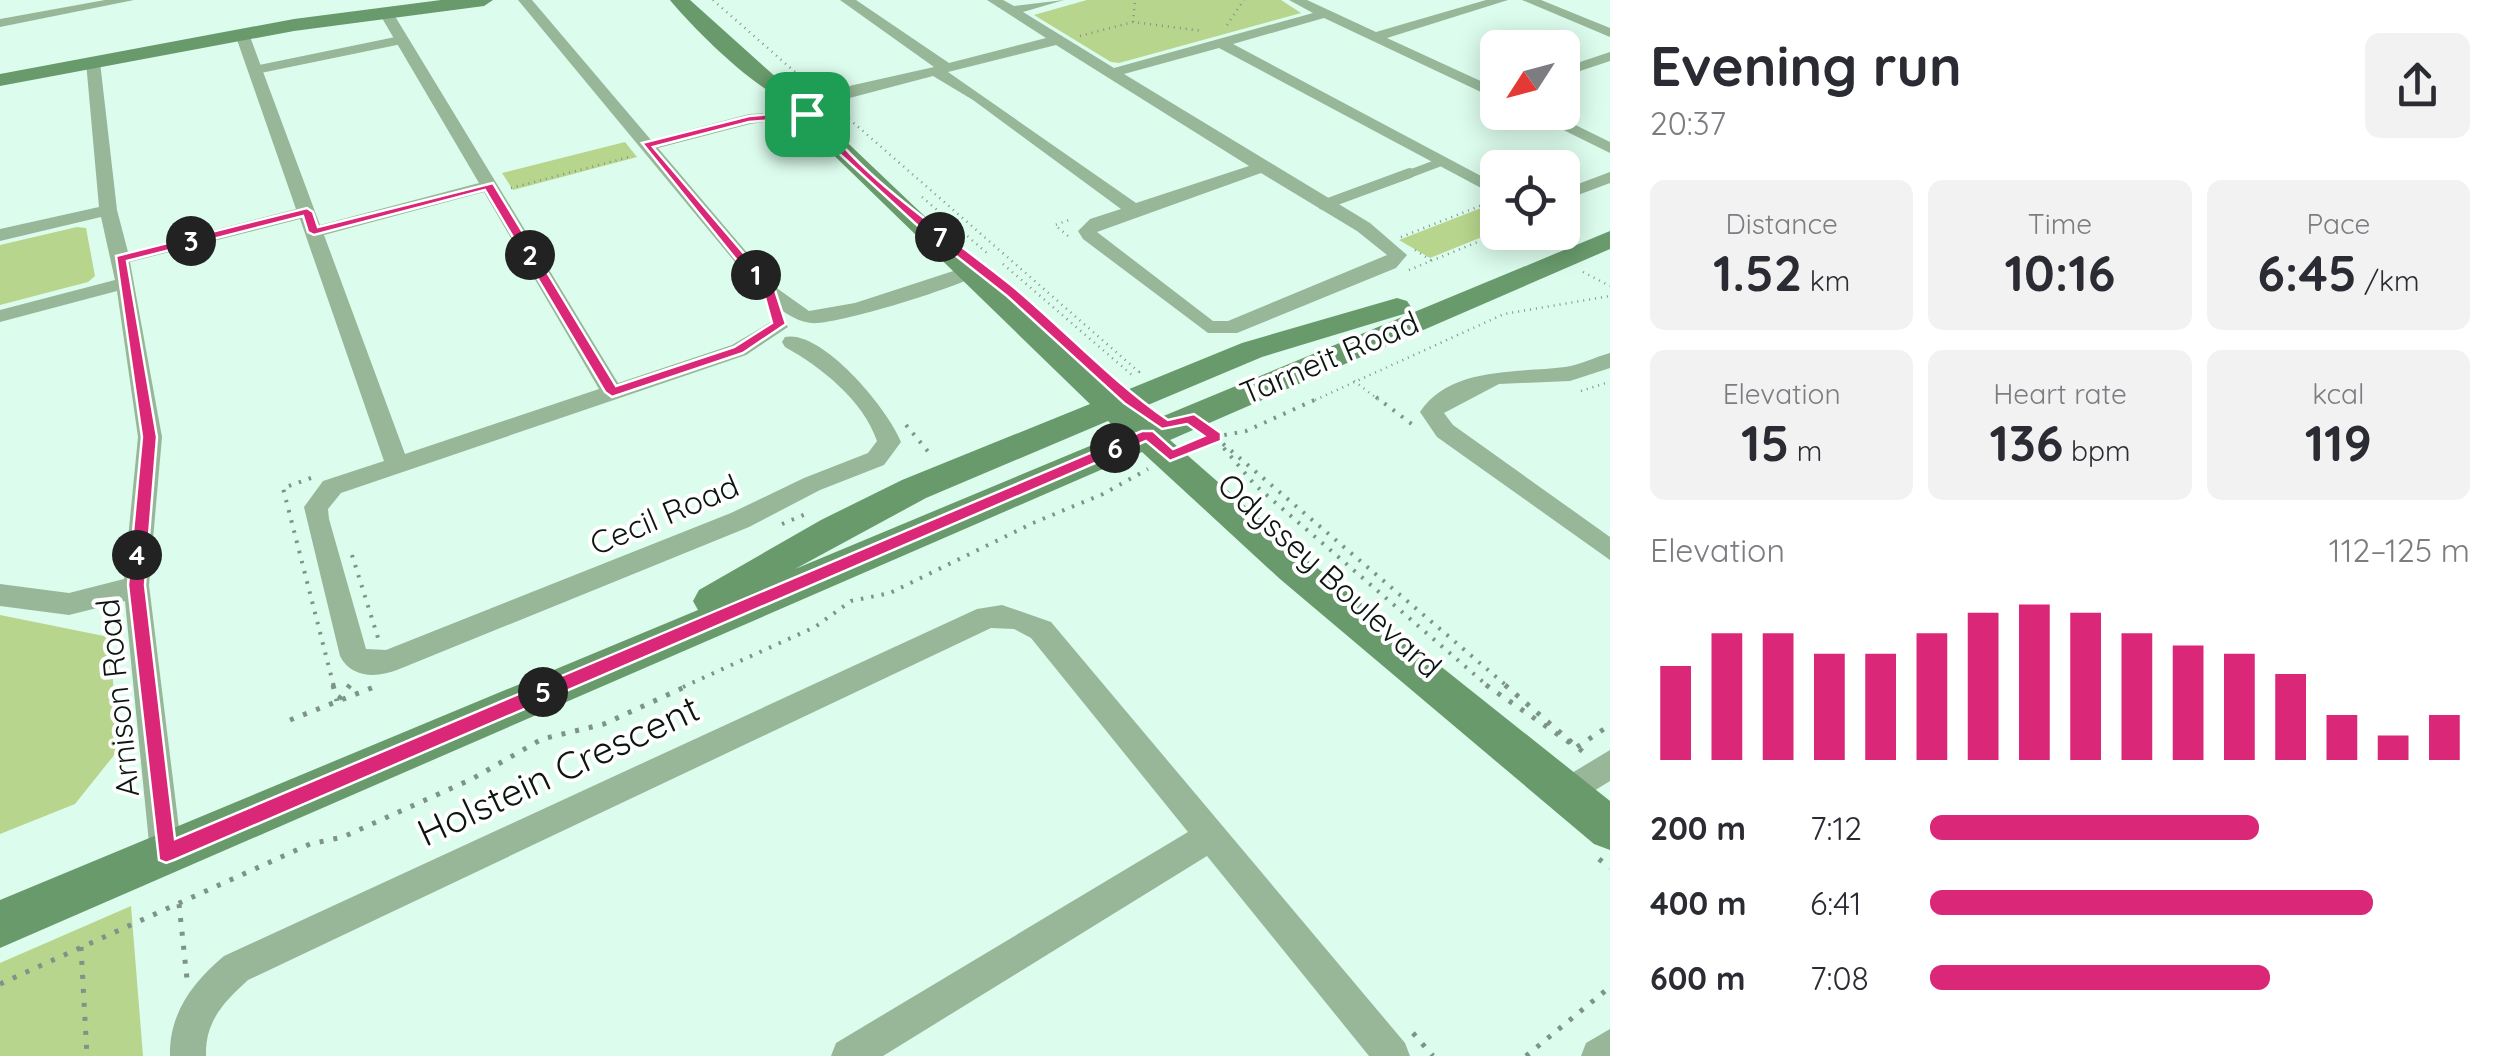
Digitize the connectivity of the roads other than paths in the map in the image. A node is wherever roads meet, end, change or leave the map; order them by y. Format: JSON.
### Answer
{"nodes":[{"id":1,"x":127,"y":0,"type":"edge"},
{"id":2,"x":315,"y":0,"type":"edge"},
{"id":3,"x":484,"y":0,"type":"edge"},
{"id":4,"x":524,"y":0,"type":"edge"},
{"id":5,"x":678,"y":0,"type":"edge"},
{"id":6,"x":846,"y":0,"type":"edge"},
{"id":7,"x":994,"y":0,"type":"edge"},
{"id":8,"x":1057,"y":0,"type":"edge"},
{"id":9,"x":1296,"y":0,"type":"edge"},
{"id":10,"x":1501,"y":0,"type":"edge"},
{"id":11,"x":1529,"y":0,"type":"edge"},
{"id":12,"x":1012,"y":11,"type":"junction"},
{"id":13,"x":386,"y":13,"type":"junction"},
{"id":14,"x":1325,"y":14,"type":"junction"},
{"id":15,"x":324,"y":21,"type":"junction"},
{"id":16,"x":0,"y":23,"type":"edge"},
{"id":17,"x":1610,"y":32,"type":"edge"},
{"id":18,"x":242,"y":34,"type":"junction"},
{"id":19,"x":1374,"y":37,"type":"junction"},
{"id":20,"x":1221,"y":38,"type":"junction"},
{"id":21,"x":1064,"y":39,"type":"junction"},
{"id":22,"x":402,"y":40,"type":"junction"},
{"id":23,"x":1610,"y":56,"type":"edge"},
{"id":24,"x":92,"y":62,"type":"junction"},
{"id":25,"x":1580,"y":66,"type":"edge"},
{"id":26,"x":255,"y":70,"type":"junction"},
{"id":27,"x":941,"y":70,"type":"junction"},
{"id":28,"x":1112,"y":73,"type":"junction"},
{"id":29,"x":0,"y":80,"type":"edge"},
{"id":30,"x":1480,"y":87,"type":"edge"},
{"id":31,"x":804,"y":105,"type":"junction"},
{"id":32,"x":1572,"y":130,"type":"edge"},
{"id":33,"x":1610,"y":148,"type":"edge"},
{"id":34,"x":643,"y":152,"type":"junction"},
{"id":35,"x":1441,"y":162,"type":"junction"},
{"id":36,"x":1262,"y":167,"type":"junction"},
{"id":37,"x":1610,"y":177,"type":"edge"},
{"id":38,"x":498,"y":187,"type":"junction"},
{"id":39,"x":1480,"y":187,"type":"edge"},
{"id":40,"x":1580,"y":189,"type":"edge"},
{"id":41,"x":1322,"y":205,"type":"junction"},
{"id":42,"x":108,"y":210,"type":"junction"},
{"id":43,"x":1134,"y":210,"type":"junction"},
{"id":44,"x":307,"y":212,"type":"junction"},
{"id":45,"x":1610,"y":222,"type":"edge"},
{"id":46,"x":1580,"y":229,"type":"edge"},
{"id":47,"x":314,"y":232,"type":"junction"},
{"id":48,"x":0,"y":235,"type":"edge"},
{"id":49,"x":1610,"y":239,"type":"edge"},
{"id":50,"x":1499,"y":250,"type":"edge"},
{"id":51,"x":121,"y":259,"type":"junction"},
{"id":52,"x":975,"y":270,"type":"junction"},
{"id":53,"x":126,"y":284,"type":"junction"},
{"id":54,"x":771,"y":293,"type":"junction"},
{"id":55,"x":0,"y":316,"type":"edge"},
{"id":56,"x":814,"y":325,"type":"junction"},
{"id":57,"x":785,"y":334,"type":"junction"},
{"id":58,"x":1610,"y":360,"type":"edge"},
{"id":59,"x":833,"y":367,"type":"junction"},
{"id":60,"x":612,"y":392,"type":"junction"},
{"id":61,"x":1161,"y":422,"type":"junction"},
{"id":62,"x":397,"y":465,"type":"junction"},
{"id":63,"x":1610,"y":550,"type":"edge"},
{"id":64,"x":136,"y":585,"type":"junction"},
{"id":65,"x":0,"y":595,"type":"edge"},
{"id":66,"x":1610,"y":764,"type":"edge"},
{"id":67,"x":1568,"y":792,"type":"junction"},
{"id":68,"x":1610,"y":829,"type":"edge"},
{"id":69,"x":1210,"y":836,"type":"junction"},
{"id":70,"x":166,"y":853,"type":"junction"},
{"id":71,"x":0,"y":924,"type":"edge"},
{"id":72,"x":1610,"y":1046,"type":"edge"},
{"id":73,"x":188,"y":1056,"type":"edge"},
{"id":74,"x":849,"y":1056,"type":"edge"},
{"id":75,"x":1392,"y":1056,"type":"edge"},
{"id":76,"x":1599,"y":1056,"type":"edge"}],
"edges":[{"from":1,"to":16,"type":"street"},
{"from":2,"to":15,"type":"street"},
{"from":3,"to":13,"type":"street"},
{"from":4,"to":34,"type":"street"},
{"from":5,"to":31,"type":"street","name":"Odyssey Boulevard"},
{"from":6,"to":27,"type":"street"},
{"from":7,"to":12,"type":"street"},
{"from":8,"to":12,"type":"street"},
{"from":9,"to":14,"type":"street"},
{"from":10,"to":19,"type":"street"},
{"from":11,"to":17,"type":"street"},
{"from":12,"to":21,"type":"street"},
{"from":13,"to":15,"type":"street"},
{"from":13,"to":22,"type":"street"},
{"from":14,"to":19,"type":"street"},
{"from":14,"to":20,"type":"street"},
{"from":15,"to":18,"type":"street"},
{"from":18,"to":24,"type":"street"},
{"from":18,"to":26,"type":"street"},
{"from":19,"to":30,"type":"street"},
{"from":20,"to":28,"type":"street"},
{"from":20,"to":35,"type":"street"},
{"from":21,"to":27,"type":"street"},
{"from":21,"to":28,"type":"street"},
{"from":22,"to":26,"type":"lane"},
{"from":22,"to":38,"type":"street"},
{"from":23,"to":25,"type":"street"},
{"from":24,"to":29,"type":"street"},
{"from":24,"to":42,"type":"street","name":"Arnison Road"},
{"from":26,"to":44,"type":"street"},
{"from":27,"to":31,"type":"street"},
{"from":27,"to":43,"type":"street"},
{"from":28,"to":36,"type":"street"},
{"from":31,"to":34,"type":"street"},
{"from":31,"to":52,"type":"street","name":"Odyssey Boulevard"},
{"from":32,"to":33,"type":"street"},
{"from":34,"to":54,"type":"street"},
{"from":35,"to":39,"type":"street"},
{"from":35,"to":41,"type":"lane"},
{"from":36,"to":41,"type":"street"},
{"from":36,"to":43,"type":"street"},
{"from":37,"to":40,"type":"street"},
{"from":38,"to":47,"type":"street"},
{"from":38,"to":60,"type":"street"},
{"from":41,"to":43,"type":"street"},
{"from":42,"to":48,"type":"street"},
{"from":42,"to":51,"type":"street","name":"Arnison Road"},
{"from":44,"to":47,"type":"street"},
{"from":44,"to":51,"type":"street"},
{"from":45,"to":46,"type":"street"},
{"from":47,"to":62,"type":"street"},
{"from":49,"to":61,"type":"street","name":"Tarneit Road"},
{"from":50,"to":61,"type":"street"},
{"from":51,"to":53,"type":"street","name":"Arnison Road"},
{"from":52,"to":56,"type":"street"},
{"from":52,"to":61,"type":"street","name":"Odyssey Boulevard"},
{"from":53,"to":55,"type":"street"},
{"from":53,"to":64,"type":"street","name":"Arnison Road"},
{"from":54,"to":56,"type":"street"},
{"from":54,"to":57,"type":"street"},
{"from":56,"to":57,"type":"street"},
{"from":56,"to":59,"type":"street","name":"Cecil Road"},
{"from":57,"to":59,"type":"street","name":"Cecil Road"},
{"from":57,"to":60,"type":"street"},
{"from":58,"to":63,"type":"street"},
{"from":59,"to":62,"type":"street","name":"Cecil Road"},
{"from":60,"to":62,"type":"street"},
{"from":61,"to":67,"type":"street","name":"Odyssey Boulevard"},
{"from":61,"to":70,"type":"street","name":"Tarneit Road"},
{"from":64,"to":65,"type":"street"},
{"from":64,"to":70,"type":"street","name":"Arnison Road"},
{"from":66,"to":67,"type":"street"},
{"from":67,"to":68,"type":"street","name":"Odyssey Boulevard"},
{"from":69,"to":73,"type":"street","name":"Holstein Crescent"},
{"from":69,"to":74,"type":"street"},
{"from":69,"to":75,"type":"street"},
{"from":70,"to":71,"type":"street","name":"Tarneit Road"},
{"from":72,"to":76,"type":"street"}]}
